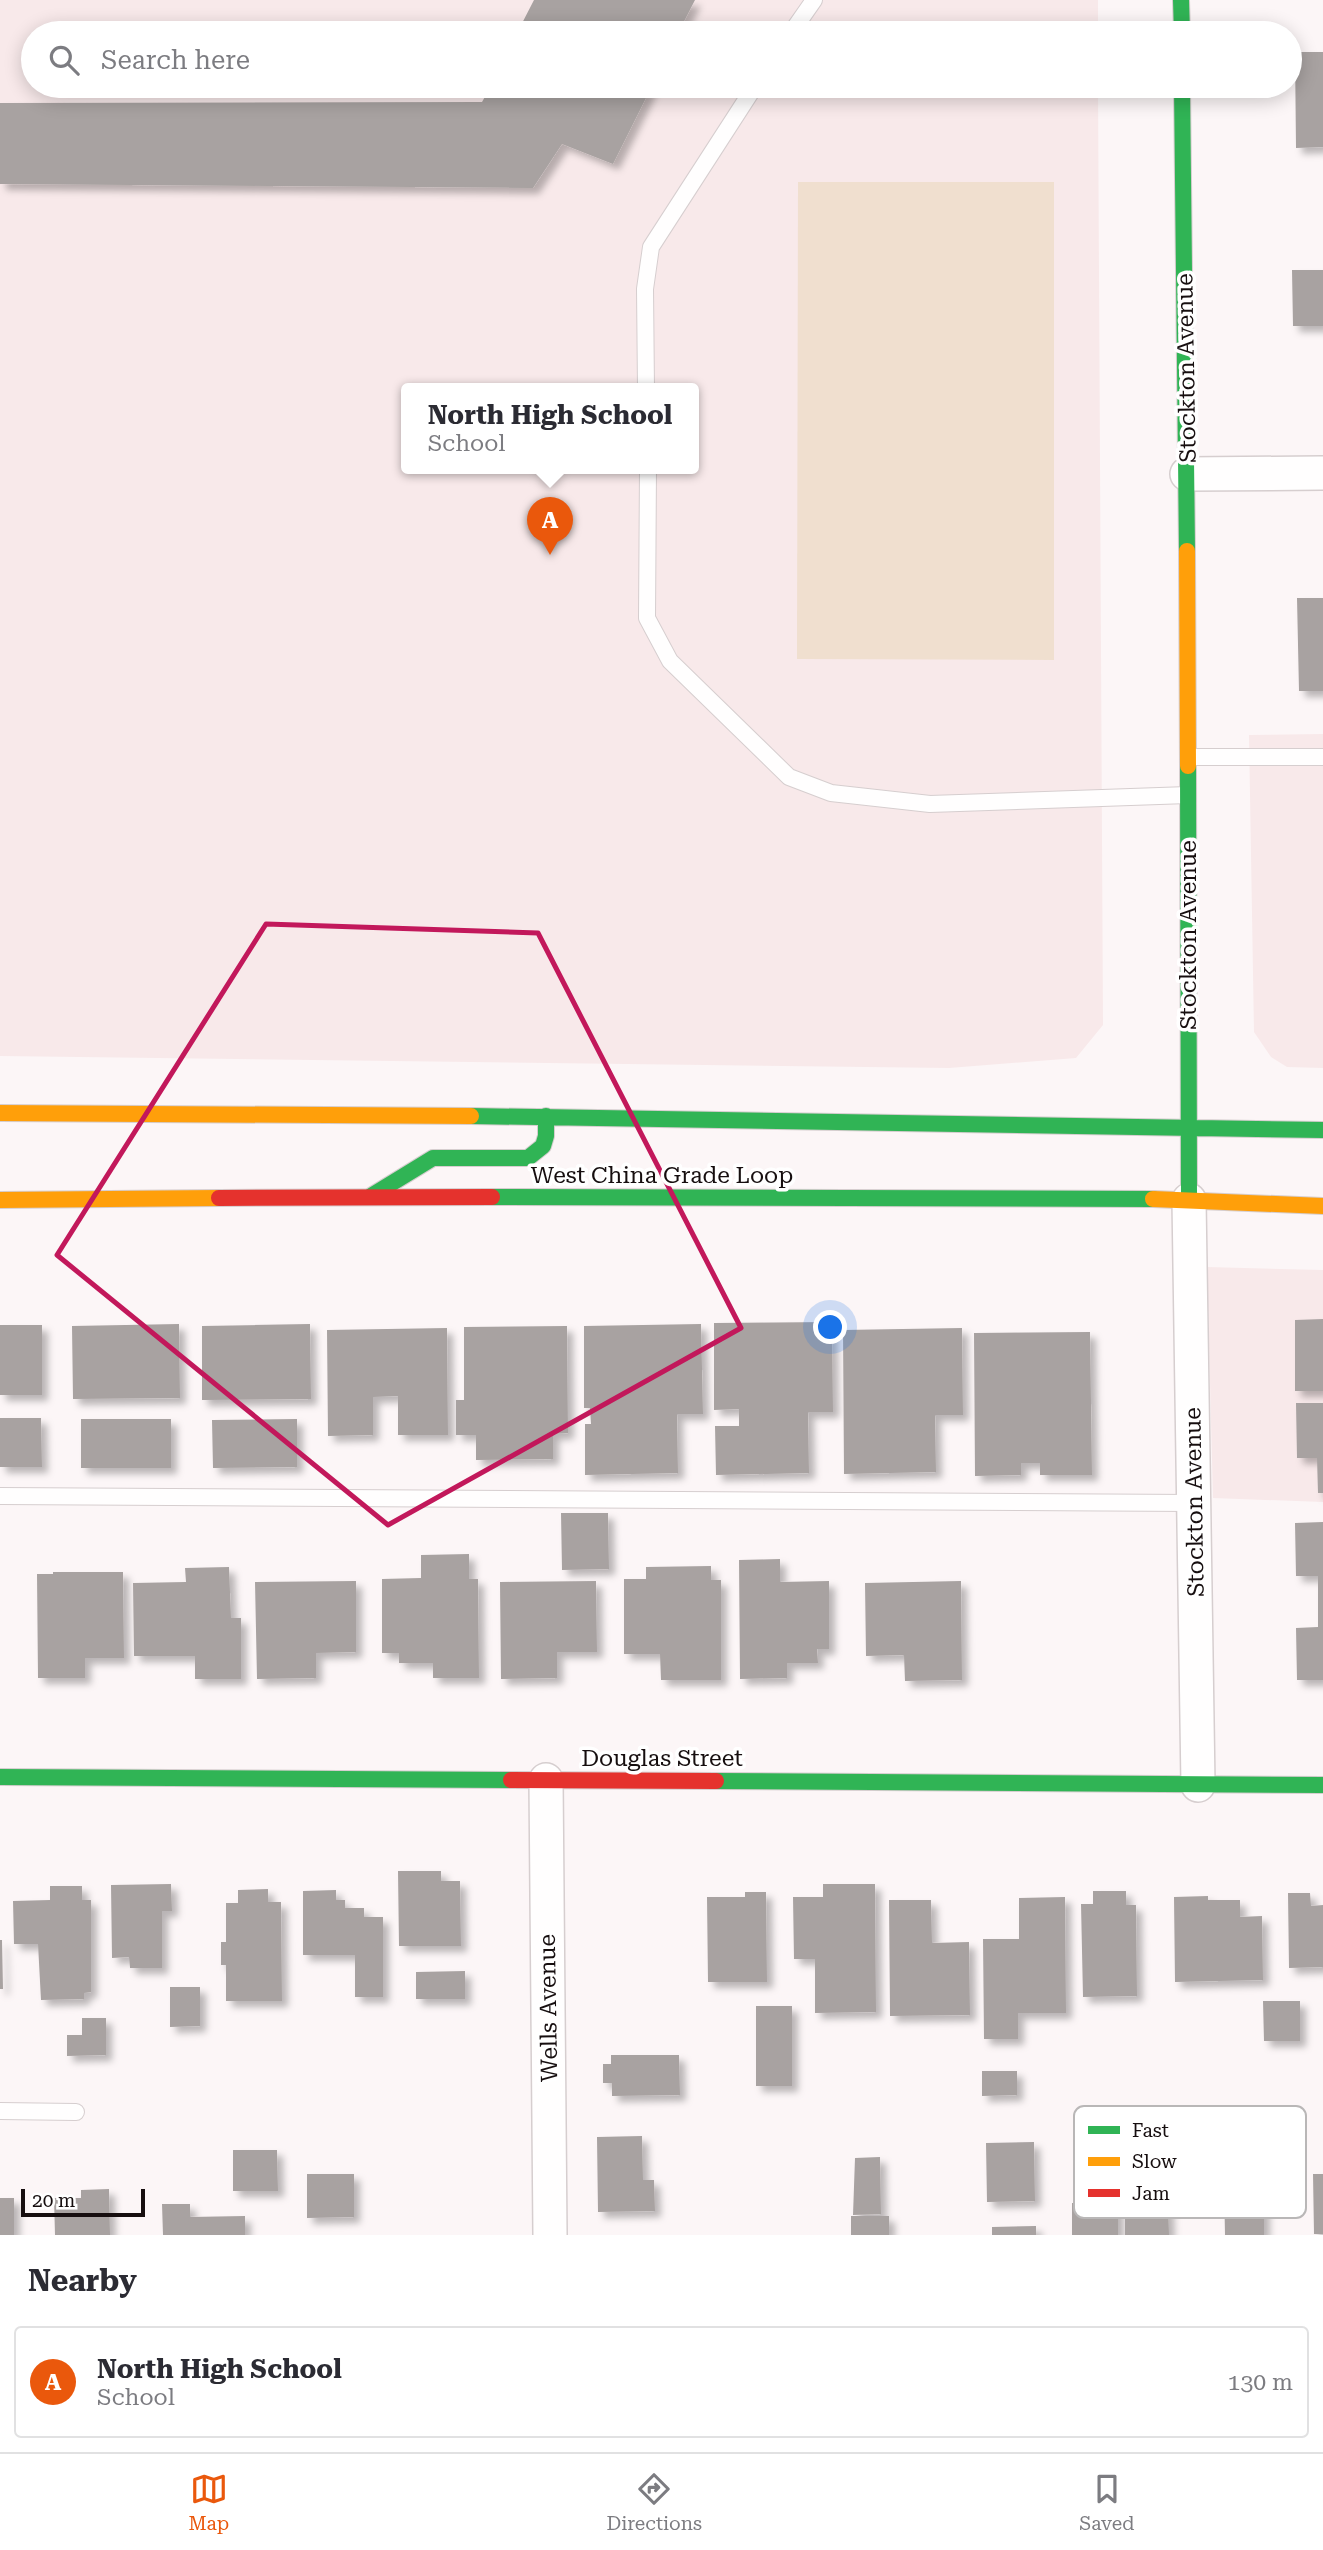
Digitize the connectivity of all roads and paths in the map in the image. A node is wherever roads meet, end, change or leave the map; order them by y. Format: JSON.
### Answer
{"nodes":[{"id":1,"x":814,"y":0,"type":"edge"},
{"id":2,"x":1181,"y":0,"type":"edge"},
{"id":3,"x":799,"y":21,"type":"edge"},
{"id":4,"x":1182,"y":21,"type":"edge"},
{"id":5,"x":747,"y":98,"type":"edge"},
{"id":6,"x":1182,"y":98,"type":"edge"},
{"id":7,"x":646,"y":383,"type":"edge"},
{"id":8,"x":1323,"y":472,"type":"edge"},
{"id":9,"x":648,"y":474,"type":"edge"},
{"id":10,"x":1187,"y":474,"type":"junction"},
{"id":11,"x":1188,"y":757,"type":"junction"},
{"id":12,"x":1323,"y":757,"type":"edge"},
{"id":13,"x":1188,"y":795,"type":"junction"},
{"id":14,"x":0,"y":1113,"type":"edge"},
{"id":15,"x":546,"y":1116,"type":"junction"},
{"id":16,"x":1188,"y":1127,"type":"junction"},
{"id":17,"x":1323,"y":1130,"type":"edge"},
{"id":18,"x":371,"y":1196,"type":"junction"},
{"id":19,"x":0,"y":1200,"type":"edge"},
{"id":20,"x":1189,"y":1200,"type":"junction"},
{"id":21,"x":1323,"y":1206,"type":"edge"},
{"id":22,"x":0,"y":1496,"type":"edge"},
{"id":23,"x":1194,"y":1503,"type":"junction"},
{"id":24,"x":0,"y":1777,"type":"edge"},
{"id":25,"x":546,"y":1780,"type":"junction"},
{"id":26,"x":1198,"y":1784,"type":"junction"},
{"id":27,"x":1323,"y":1785,"type":"edge"},
{"id":28,"x":0,"y":2111,"type":"edge"},
{"id":29,"x":76,"y":2112,"type":"dead end"},
{"id":30,"x":550,"y":2235,"type":"edge"}],
"edges":[{"from":1,"to":3,"type":"lane"},
{"from":2,"to":4,"type":"main road"},
{"from":5,"to":7,"type":"lane"},
{"from":6,"to":10,"type":"main road","name":"Stockton Avenue"},
{"from":8,"to":10,"type":"street"},
{"from":9,"to":13,"type":"lane"},
{"from":10,"to":11,"type":"main road","name":"Stockton Avenue"},
{"from":11,"to":12,"type":"lane"},
{"from":11,"to":13,"type":"main road","name":"Stockton Avenue"},
{"from":13,"to":16,"type":"main road","name":"Stockton Avenue"},
{"from":14,"to":15,"type":"main road"},
{"from":15,"to":16,"type":"main road"},
{"from":15,"to":18,"type":"main road"},
{"from":16,"to":17,"type":"main road"},
{"from":16,"to":20,"type":"main road","name":"Stockton Avenue"},
{"from":18,"to":19,"type":"main road","name":"West China Grade Loop"},
{"from":18,"to":20,"type":"main road","name":"West China Grade Loop"},
{"from":20,"to":21,"type":"main road","name":"West China Grade Loop"},
{"from":20,"to":23,"type":"street","name":"Stockton Avenue"},
{"from":22,"to":23,"type":"lane"},
{"from":23,"to":26,"type":"street","name":"Stockton Avenue"},
{"from":24,"to":25,"type":"main road","name":"Douglas Street"},
{"from":25,"to":26,"type":"main road","name":"Douglas Street"},
{"from":25,"to":30,"type":"street","name":"Wells Avenue"},
{"from":26,"to":27,"type":"main road","name":"Douglas Street"},
{"from":28,"to":29,"type":"lane"}]}
